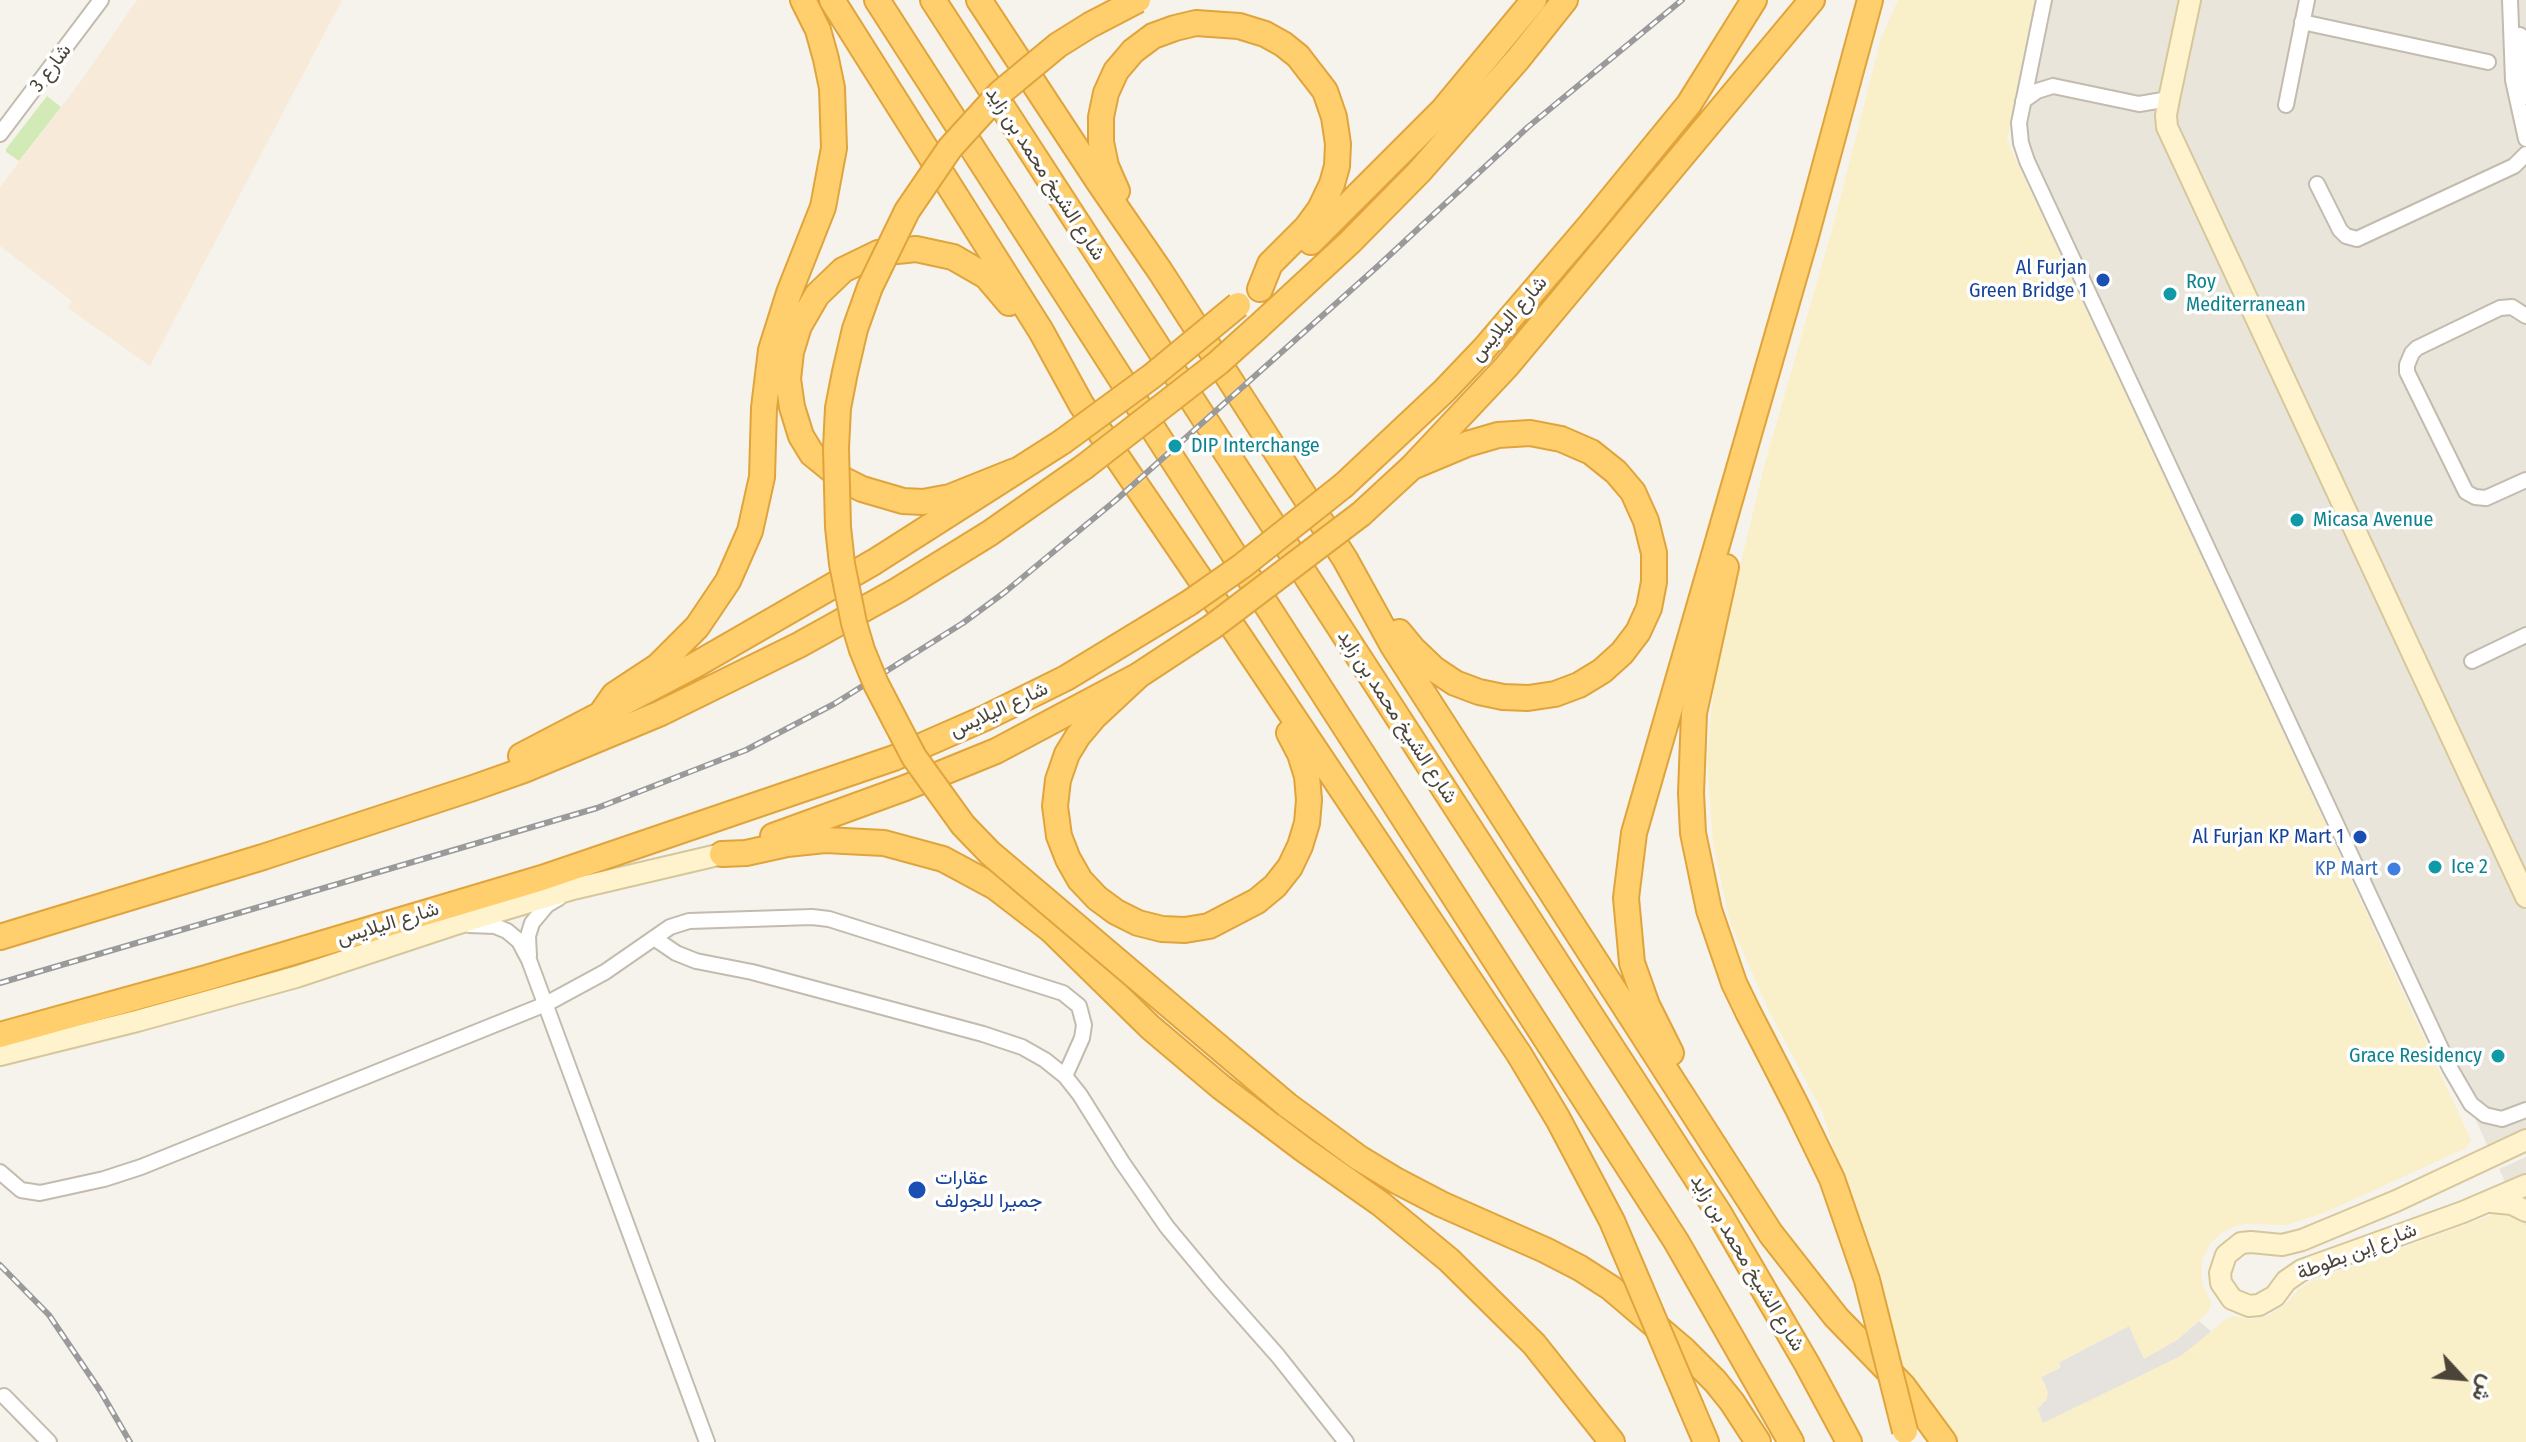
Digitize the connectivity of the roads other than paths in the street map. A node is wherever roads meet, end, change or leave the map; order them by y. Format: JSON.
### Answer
{"nodes":[{"id":1,"x":101,"y":0,"type":"edge"},
{"id":2,"x":803,"y":0,"type":"edge"},
{"id":3,"x":832,"y":0,"type":"edge"},
{"id":4,"x":877,"y":0,"type":"edge"},
{"id":5,"x":933,"y":0,"type":"edge"},
{"id":6,"x":979,"y":0,"type":"edge"},
{"id":7,"x":1138,"y":0,"type":"edge"},
{"id":8,"x":1534,"y":0,"type":"edge"},
{"id":9,"x":1565,"y":0,"type":"edge"},
{"id":10,"x":1754,"y":0,"type":"edge"},
{"id":11,"x":1812,"y":0,"type":"edge"},
{"id":12,"x":1870,"y":0,"type":"edge"},
{"id":13,"x":1887,"y":0,"type":"edge"},
{"id":14,"x":2044,"y":0,"type":"edge"},
{"id":15,"x":2190,"y":0,"type":"edge"},
{"id":16,"x":2307,"y":0,"type":"edge"},
{"id":17,"x":2510,"y":0,"type":"edge"},
{"id":18,"x":2520,"y":0,"type":"edge"},
{"id":19,"x":2302,"y":22,"type":"junction"},
{"id":20,"x":2031,"y":58,"type":"junction"},
{"id":21,"x":2488,"y":62,"type":"dead end"},
{"id":22,"x":1851,"y":70,"type":"junction"},
{"id":23,"x":2053,"y":86,"type":"junction"},
{"id":24,"x":2526,"y":98,"type":"edge"},
{"id":25,"x":2169,"y":99,"type":"junction"},
{"id":26,"x":2023,"y":101,"type":"junction"},
{"id":27,"x":2139,"y":104,"type":"junction"},
{"id":28,"x":2286,"y":105,"type":"dead end"},
{"id":29,"x":2166,"y":122,"type":"junction"},
{"id":30,"x":0,"y":134,"type":"edge"},
{"id":31,"x":2526,"y":139,"type":"edge"},
{"id":32,"x":2526,"y":154,"type":"edge"},
{"id":33,"x":2520,"y":166,"type":"edge"},
{"id":34,"x":2317,"y":184,"type":"dead end"},
{"id":35,"x":1160,"y":271,"type":"junction"},
{"id":36,"x":1260,"y":289,"type":"junction"},
{"id":37,"x":2526,"y":316,"type":"edge"},
{"id":38,"x":1066,"y":376,"type":"junction"},
{"id":39,"x":1741,"y":461,"type":"junction"},
{"id":40,"x":1412,"y":467,"type":"junction"},
{"id":41,"x":1015,"y":471,"type":"junction"},
{"id":42,"x":2526,"y":480,"type":"edge"},
{"id":43,"x":1345,"y":559,"type":"junction"},
{"id":44,"x":1239,"y":636,"type":"junction"},
{"id":45,"x":2525,"y":638,"type":"edge"},
{"id":46,"x":2472,"y":661,"type":"dead end"},
{"id":47,"x":1139,"y":675,"type":"junction"},
{"id":48,"x":598,"y":718,"type":"junction"},
{"id":49,"x":473,"y":788,"type":"junction"},
{"id":50,"x":722,"y":854,"type":"junction"},
{"id":51,"x":573,"y":889,"type":"junction"},
{"id":52,"x":2526,"y":897,"type":"edge"},
{"id":53,"x":453,"y":925,"type":"junction"},
{"id":54,"x":0,"y":937,"type":"edge"},
{"id":55,"x":654,"y":938,"type":"junction"},
{"id":56,"x":529,"y":960,"type":"junction"},
{"id":57,"x":546,"y":1004,"type":"junction"},
{"id":58,"x":0,"y":1035,"type":"edge"},
{"id":59,"x":0,"y":1055,"type":"edge"},
{"id":60,"x":1065,"y":1076,"type":"junction"},
{"id":61,"x":2526,"y":1110,"type":"edge"},
{"id":62,"x":2526,"y":1140,"type":"edge"},
{"id":63,"x":1717,"y":1149,"type":"junction"},
{"id":64,"x":0,"y":1172,"type":"edge"},
{"id":65,"x":2526,"y":1185,"type":"edge"},
{"id":66,"x":2483,"y":1204,"type":"junction"},
{"id":67,"x":2526,"y":1211,"type":"edge"},
{"id":68,"x":4,"y":1396,"type":"dead end"},
{"id":69,"x":1907,"y":1437,"type":"edge"},
{"id":70,"x":49,"y":1442,"type":"edge"},
{"id":71,"x":707,"y":1442,"type":"edge"},
{"id":72,"x":1346,"y":1442,"type":"edge"},
{"id":73,"x":1612,"y":1442,"type":"edge"},
{"id":74,"x":1706,"y":1442,"type":"edge"},
{"id":75,"x":1758,"y":1442,"type":"edge"},
{"id":76,"x":1791,"y":1442,"type":"edge"},
{"id":77,"x":1849,"y":1442,"type":"edge"},
{"id":78,"x":1944,"y":1442,"type":"edge"}],
"edges":[{"from":1,"to":30,"type":"street","name":"شارع 3"},
{"from":2,"to":48,"type":"highway"},
{"from":3,"to":38,"type":"highway"},
{"from":4,"to":76,"type":"highway"},
{"from":5,"to":77,"type":"highway","name":"شارع الشيخ محمد بن زايد"},
{"from":6,"to":35,"type":"highway"},
{"from":7,"to":75,"type":"highway","bridge":true},
{"from":8,"to":36,"type":"highway"},
{"from":9,"to":49,"type":"highway","bridge":true},
{"from":10,"to":58,"type":"highway","name":"شارع اليلايس","bridge":true},
{"from":11,"to":40,"type":"highway"},
{"from":12,"to":22,"type":"highway"},
{"from":13,"to":22,"type":"highway"},
{"from":14,"to":20,"type":"street"},
{"from":15,"to":25,"type":"street"},
{"from":16,"to":19,"type":"street"},
{"from":17,"to":31,"type":"street"},
{"from":18,"to":24,"type":"street"},
{"from":19,"to":21,"type":"street"},
{"from":19,"to":28,"type":"street"},
{"from":20,"to":23,"type":"street"},
{"from":20,"to":26,"type":"street"},
{"from":22,"to":39,"type":"highway"},
{"from":23,"to":26,"type":"street"},
{"from":23,"to":27,"type":"street"},
{"from":25,"to":27,"type":"street"},
{"from":25,"to":29,"type":"street"},
{"from":26,"to":61,"type":"street"},
{"from":27,"to":29,"type":"street"},
{"from":29,"to":52,"type":"street"},
{"from":32,"to":33,"type":"street"},
{"from":33,"to":34,"type":"street"},
{"from":35,"to":36,"type":"highway"},
{"from":35,"to":43,"type":"highway"},
{"from":36,"to":41,"type":"highway","bridge":true},
{"from":37,"to":42,"type":"street"},
{"from":38,"to":41,"type":"highway"},
{"from":38,"to":44,"type":"highway"},
{"from":39,"to":63,"type":"highway"},
{"from":39,"to":69,"type":"highway","bridge":true},
{"from":40,"to":43,"type":"highway"},
{"from":40,"to":47,"type":"highway","bridge":true},
{"from":41,"to":48,"type":"highway"},
{"from":43,"to":63,"type":"highway"},
{"from":44,"to":47,"type":"highway"},
{"from":44,"to":74,"type":"highway","bridge":true},
{"from":45,"to":46,"type":"street"},
{"from":47,"to":50,"type":"highway"},
{"from":48,"to":49,"type":"highway"},
{"from":49,"to":54,"type":"highway"},
{"from":50,"to":51,"type":"street"},
{"from":50,"to":73,"type":"highway"},
{"from":51,"to":53,"type":"street"},
{"from":51,"to":56,"type":"street"},
{"from":53,"to":56,"type":"street"},
{"from":53,"to":59,"type":"street"},
{"from":55,"to":57,"type":"street"},
{"from":55,"to":60,"type":"street"},
{"from":55,"to":60,"type":"street"},
{"from":56,"to":57,"type":"street"},
{"from":57,"to":64,"type":"street"},
{"from":57,"to":71,"type":"street"},
{"from":60,"to":72,"type":"street"},
{"from":62,"to":66,"type":"street","name":"شارع إبن بطوطة"},
{"from":63,"to":78,"type":"highway"},
{"from":65,"to":66,"type":"street","name":"شارع إبن بطوطة"},
{"from":66,"to":67,"type":"street"},
{"from":68,"to":70,"type":"street"}]}
